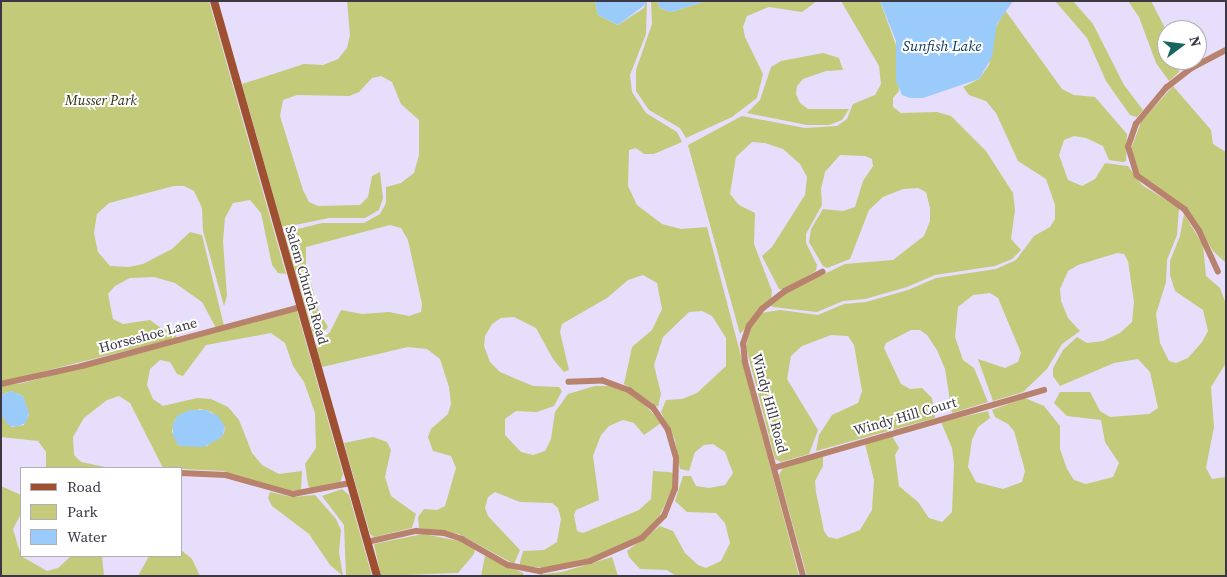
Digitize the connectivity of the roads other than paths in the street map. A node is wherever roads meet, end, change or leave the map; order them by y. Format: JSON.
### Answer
{"nodes":[{"id":1,"x":214,"y":1,"type":"edge"},
{"id":2,"x":1226,"y":50,"type":"edge"},
{"id":3,"x":822,"y":272,"type":"dead end"},
{"id":4,"x":1218,"y":272,"type":"dead end"},
{"id":5,"x":300,"y":307,"type":"junction"},
{"id":6,"x":569,"y":382,"type":"dead end"},
{"id":7,"x":1,"y":384,"type":"edge"},
{"id":8,"x":1044,"y":390,"type":"dead end"},
{"id":9,"x":774,"y":468,"type":"junction"},
{"id":10,"x":182,"y":473,"type":"edge"},
{"id":11,"x":350,"y":483,"type":"junction"},
{"id":12,"x":367,"y":542,"type":"junction"},
{"id":13,"x":376,"y":576,"type":"edge"},
{"id":14,"x":803,"y":576,"type":"edge"}],
"edges":[{"from":1,"to":5,"type":"street","name":"Salem Church Road"},
{"from":2,"to":4,"type":"street"},
{"from":3,"to":9,"type":"street","name":"Windy Hill Road"},
{"from":5,"to":7,"type":"street","name":"Horseshoe Lane"},
{"from":5,"to":11,"type":"street","name":"Salem Church Road"},
{"from":6,"to":12,"type":"street"},
{"from":8,"to":9,"type":"street","name":"Windy Hill Court"},
{"from":9,"to":14,"type":"street","name":"Windy Hill Road"},
{"from":10,"to":11,"type":"street"},
{"from":11,"to":12,"type":"street","name":"Salem Church Road"},
{"from":12,"to":13,"type":"street","name":"Salem Church Road"}]}
